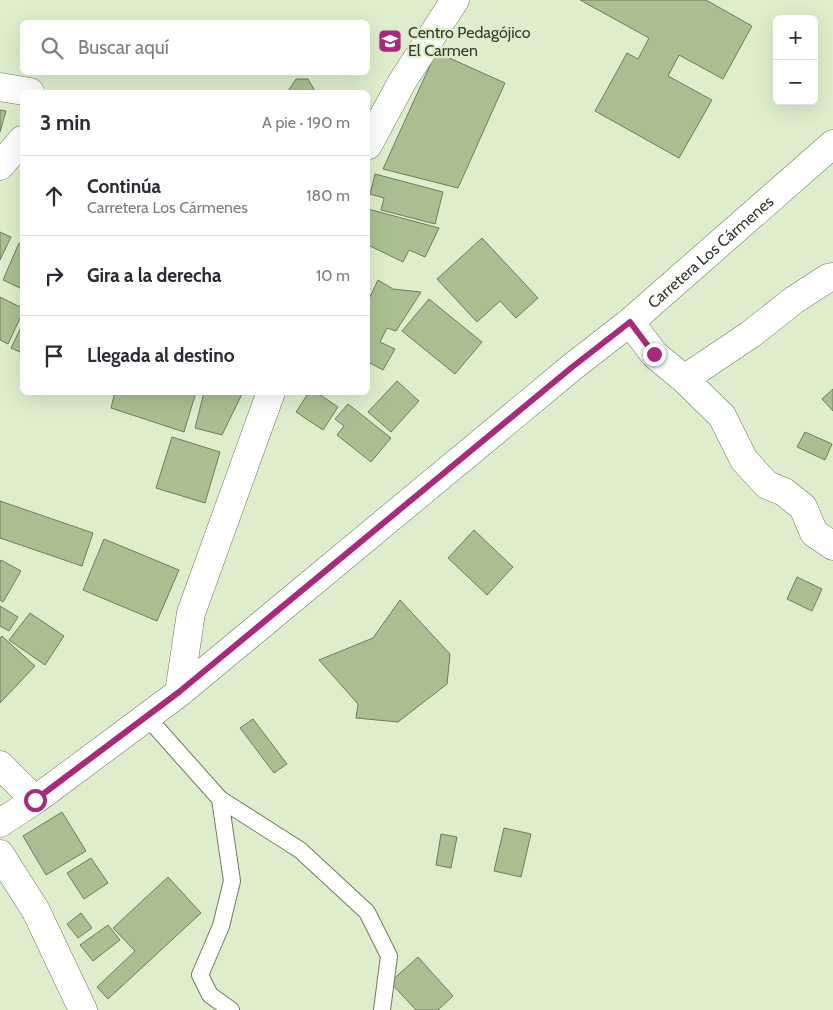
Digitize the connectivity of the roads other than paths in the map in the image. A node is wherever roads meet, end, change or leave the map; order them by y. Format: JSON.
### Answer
{"nodes":[{"id":1,"x":454,"y":0,"type":"edge"},
{"id":2,"x":0,"y":87,"type":"edge"},
{"id":3,"x":20,"y":90,"type":"edge"},
{"id":4,"x":370,"y":141,"type":"edge"},
{"id":5,"x":20,"y":142,"type":"edge"},
{"id":6,"x":833,"y":144,"type":"edge"},
{"id":7,"x":0,"y":166,"type":"edge"},
{"id":8,"x":833,"y":277,"type":"edge"},
{"id":9,"x":630,"y":322,"type":"junction"},
{"id":10,"x":684,"y":379,"type":"junction"},
{"id":11,"x":270,"y":395,"type":"edge"},
{"id":12,"x":833,"y":546,"type":"edge"},
{"id":13,"x":179,"y":692,"type":"junction"},
{"id":14,"x":147,"y":717,"type":"junction"},
{"id":15,"x":0,"y":765,"type":"edge"},
{"id":16,"x":220,"y":799,"type":"junction"},
{"id":17,"x":35,"y":800,"type":"junction"},
{"id":18,"x":0,"y":823,"type":"edge"},
{"id":19,"x":0,"y":854,"type":"edge"},
{"id":20,"x":83,"y":1010,"type":"edge"},
{"id":21,"x":231,"y":1010,"type":"edge"},
{"id":22,"x":382,"y":1010,"type":"edge"}],
"edges":[{"from":1,"to":4,"type":"street"},
{"from":2,"to":3,"type":"street"},
{"from":5,"to":7,"type":"street"},
{"from":6,"to":9,"type":"street","name":"Carretera Los Cármenes"},
{"from":8,"to":10,"type":"street"},
{"from":9,"to":10,"type":"street"},
{"from":9,"to":13,"type":"street","name":"Carretera Los Cármenes"},
{"from":10,"to":12,"type":"street"},
{"from":11,"to":13,"type":"street"},
{"from":13,"to":14,"type":"street","name":"Carretera Los Cármenes"},
{"from":14,"to":16,"type":"lane"},
{"from":14,"to":17,"type":"street","name":"Carretera Los Cármenes"},
{"from":15,"to":17,"type":"street"},
{"from":16,"to":21,"type":"lane"},
{"from":16,"to":22,"type":"lane"},
{"from":17,"to":18,"type":"street","name":"Carretera Los Cármenes"},
{"from":19,"to":20,"type":"street"}]}
